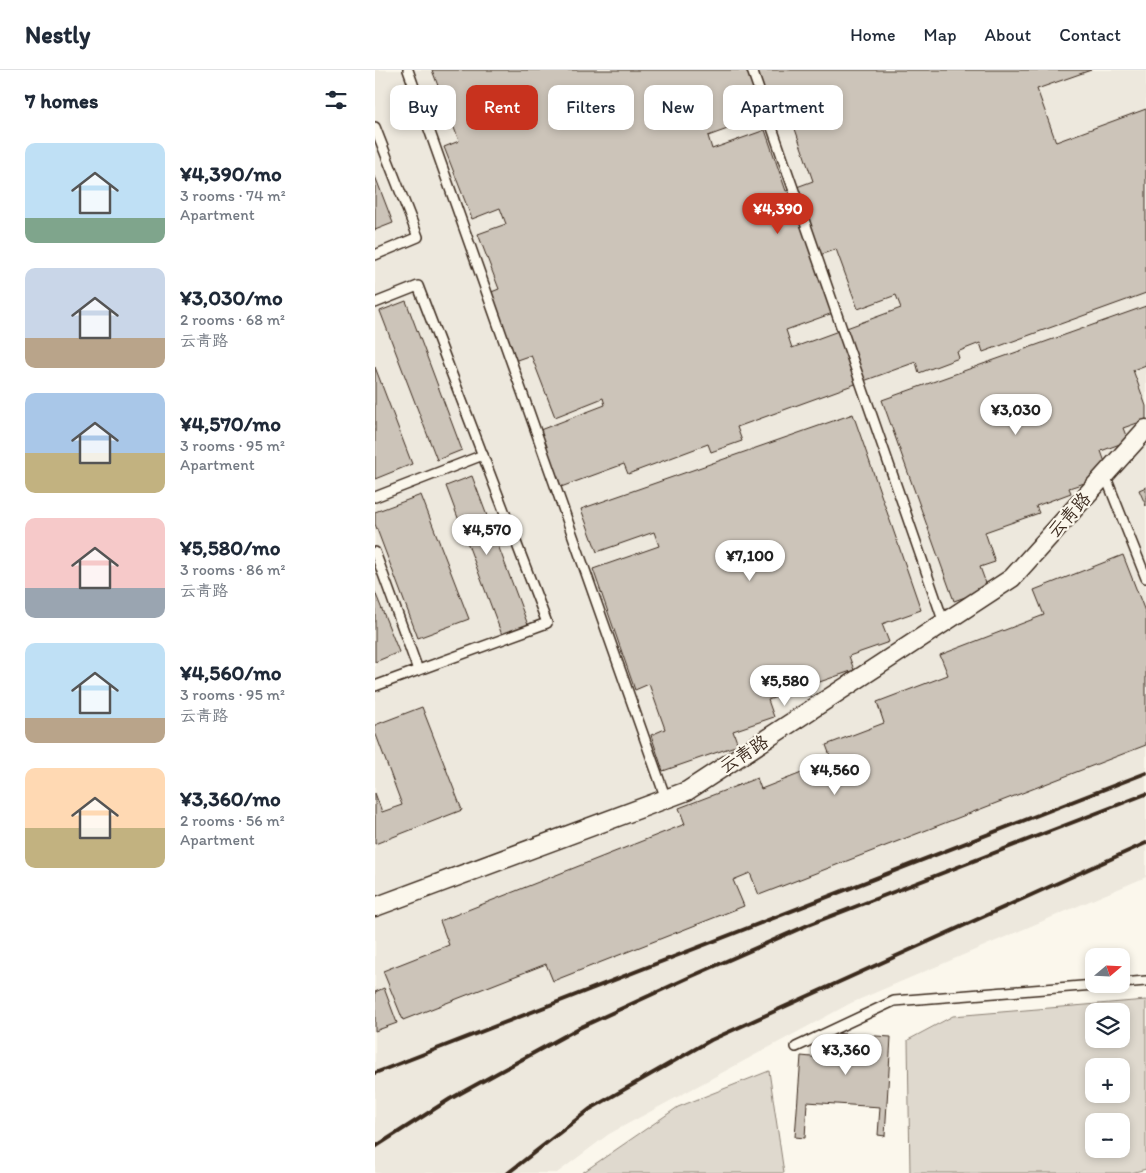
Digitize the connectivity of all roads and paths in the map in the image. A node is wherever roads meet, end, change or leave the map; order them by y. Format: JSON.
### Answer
{"nodes":[{"id":1,"x":408,"y":70,"type":"edge"},
{"id":2,"x":752,"y":70,"type":"edge"},
{"id":3,"x":375,"y":130,"type":"edge"},
{"id":4,"x":375,"y":255,"type":"edge"},
{"id":5,"x":375,"y":303,"type":"edge"},
{"id":6,"x":1146,"y":429,"type":"edge"},
{"id":7,"x":483,"y":455,"type":"junction"},
{"id":8,"x":1105,"y":475,"type":"junction"},
{"id":9,"x":375,"y":497,"type":"edge"},
{"id":10,"x":375,"y":552,"type":"edge"},
{"id":11,"x":1146,"y":578,"type":"edge"},
{"id":12,"x":944,"y":623,"type":"junction"},
{"id":13,"x":418,"y":670,"type":"junction"},
{"id":14,"x":375,"y":686,"type":"edge"},
{"id":15,"x":666,"y":799,"type":"junction"},
{"id":16,"x":375,"y":907,"type":"edge"},
{"id":17,"x":1146,"y":981,"type":"edge"},
{"id":18,"x":1130,"y":982,"type":"edge"},
{"id":19,"x":1085,"y":986,"type":"edge"},
{"id":20,"x":796,"y":1047,"type":"dead end"}],
"edges":[{"from":1,"to":15,"type":"lane"},
{"from":2,"to":12,"type":"lane"},
{"from":3,"to":4,"type":"lane"},
{"from":5,"to":7,"type":"lane"},
{"from":6,"to":8,"type":"street","name":"云青路"},
{"from":7,"to":9,"type":"lane"},
{"from":7,"to":13,"type":"lane"},
{"from":8,"to":11,"type":"lane"},
{"from":8,"to":12,"type":"street","name":"云青路"},
{"from":10,"to":13,"type":"lane"},
{"from":12,"to":15,"type":"street","name":"云青路"},
{"from":13,"to":14,"type":"lane"},
{"from":15,"to":16,"type":"street","name":"云青路"},
{"from":17,"to":18,"type":"lane"},
{"from":19,"to":20,"type":"lane"}]}
